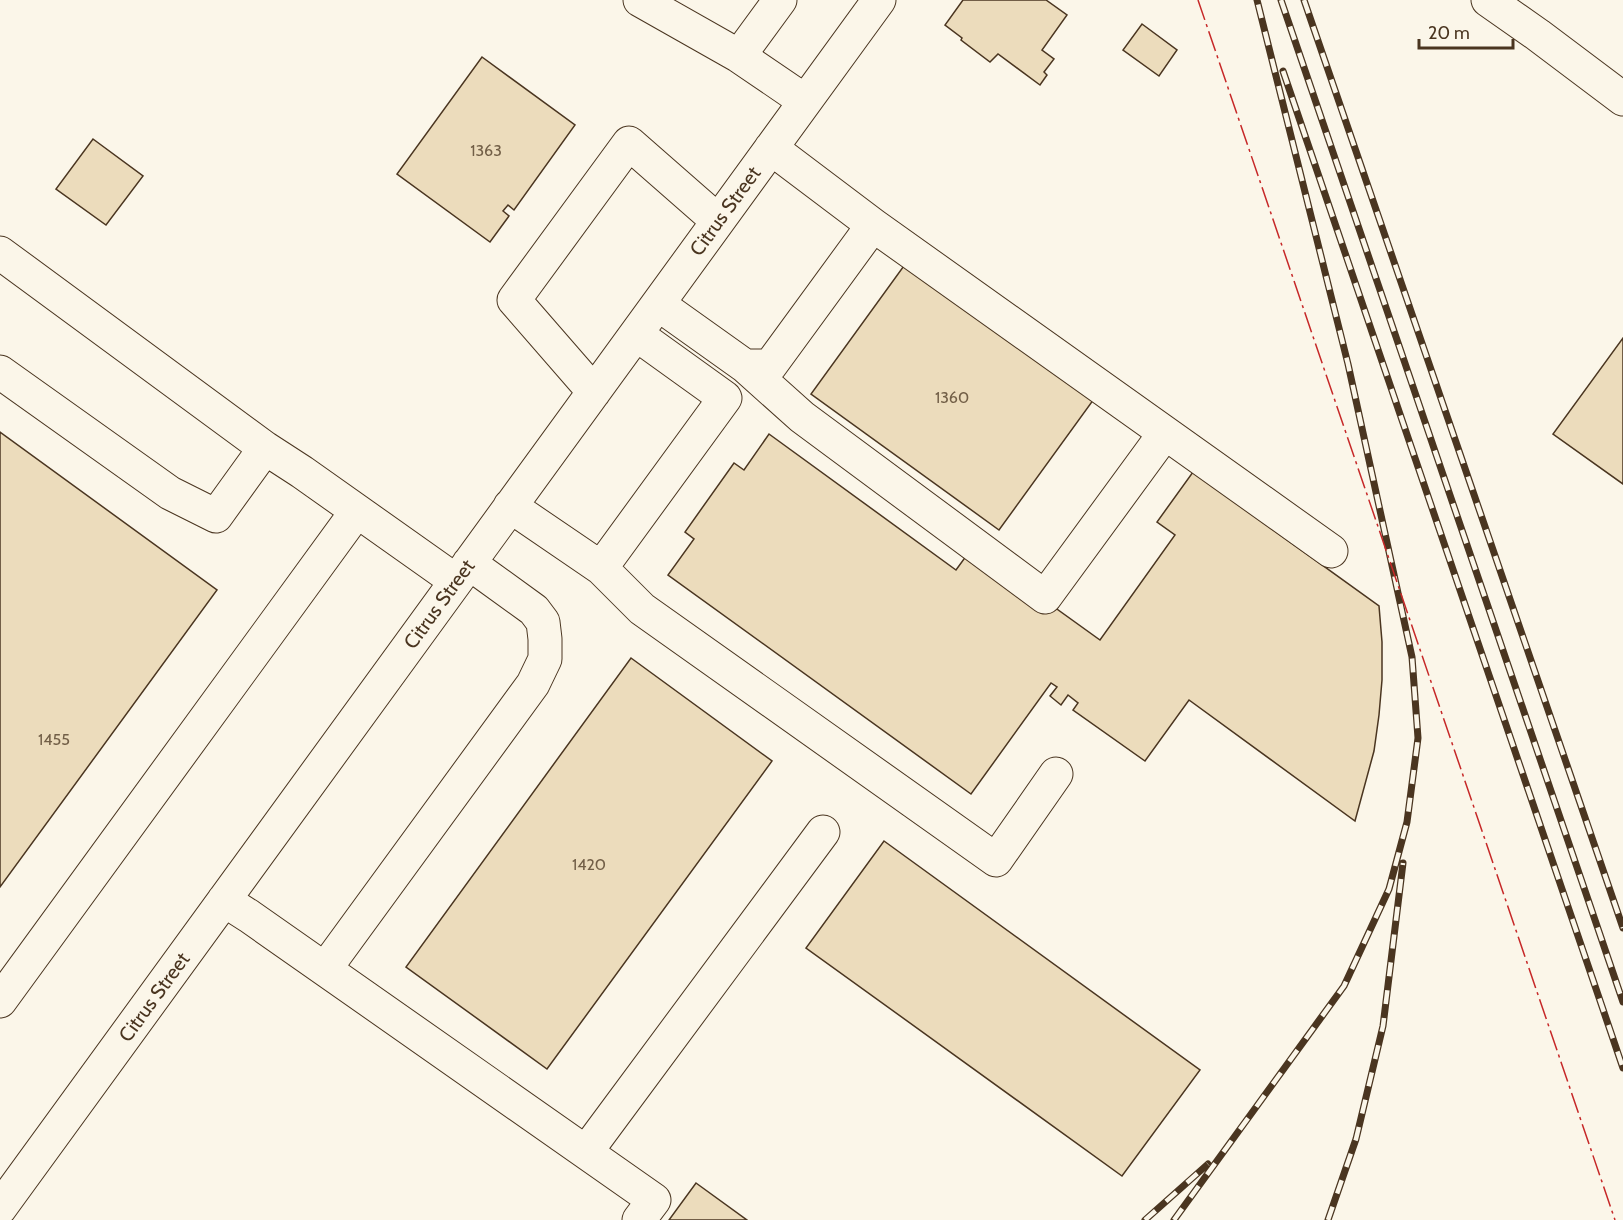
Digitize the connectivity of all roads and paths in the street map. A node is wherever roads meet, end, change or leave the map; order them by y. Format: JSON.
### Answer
{"nodes":[{"id":1,"x":640,"y":0,"type":"edge"},
{"id":2,"x":780,"y":0,"type":"edge"},
{"id":3,"x":879,"y":0,"type":"edge"},
{"id":4,"x":1488,"y":0,"type":"edge"},
{"id":5,"x":740,"y":56,"type":"junction"},
{"id":6,"x":1623,"y":99,"type":"edge"},
{"id":7,"x":805,"y":101,"type":"junction"},
{"id":8,"x":771,"y":148,"type":"junction"},
{"id":9,"x":718,"y":220,"type":"junction"},
{"id":10,"x":873,"y":225,"type":"junction"},
{"id":11,"x":0,"y":253,"type":"edge"},
{"id":12,"x":658,"y":304,"type":"junction"},
{"id":13,"x":636,"y":334,"type":"junction"},
{"id":14,"x":745,"y":366,"type":"junction"},
{"id":15,"x":0,"y":372,"type":"edge"},
{"id":16,"x":594,"y":392,"type":"junction"},
{"id":17,"x":1165,"y":433,"type":"junction"},
{"id":18,"x":265,"y":448,"type":"junction"},
{"id":19,"x":510,"y":506,"type":"junction"},
{"id":20,"x":357,"y":511,"type":"junction"},
{"id":21,"x":1331,"y":552,"type":"dead end"},
{"id":22,"x":601,"y":568,"type":"junction"},
{"id":23,"x":462,"y":572,"type":"junction"},
{"id":24,"x":1056,"y":774,"type":"dead end"},
{"id":25,"x":823,"y":832,"type":"dead end"},
{"id":26,"x":224,"y":900,"type":"junction"},
{"id":27,"x":325,"y":969,"type":"junction"},
{"id":28,"x":0,"y":1001,"type":"edge"},
{"id":29,"x":586,"y":1152,"type":"junction"},
{"id":30,"x":0,"y":1207,"type":"edge"},
{"id":31,"x":639,"y":1220,"type":"edge"}],
"edges":[{"from":1,"to":5,"type":"street"},
{"from":2,"to":5,"type":"street"},
{"from":3,"to":7,"type":"street","name":"Citrus Street"},
{"from":4,"to":6,"type":"street"},
{"from":5,"to":7,"type":"street"},
{"from":7,"to":8,"type":"street","name":"Citrus Street"},
{"from":8,"to":9,"type":"street","name":"Citrus Street"},
{"from":8,"to":10,"type":"street"},
{"from":9,"to":12,"type":"street","name":"Citrus Street"},
{"from":9,"to":16,"type":"street"},
{"from":10,"to":14,"type":"street"},
{"from":10,"to":17,"type":"street"},
{"from":11,"to":18,"type":"street"},
{"from":12,"to":13,"type":"street","name":"Citrus Street"},
{"from":12,"to":14,"type":"street"},
{"from":13,"to":16,"type":"street","name":"Citrus Street"},
{"from":13,"to":22,"type":"street"},
{"from":14,"to":17,"type":"street"},
{"from":15,"to":18,"type":"street"},
{"from":16,"to":19,"type":"street","name":"Citrus Street"},
{"from":17,"to":21,"type":"street"},
{"from":18,"to":20,"type":"street"},
{"from":19,"to":22,"type":"street"},
{"from":19,"to":23,"type":"street","name":"Citrus Street"},
{"from":20,"to":23,"type":"street"},
{"from":20,"to":28,"type":"street"},
{"from":22,"to":24,"type":"street"},
{"from":23,"to":26,"type":"street","name":"Citrus Street"},
{"from":23,"to":27,"type":"street"},
{"from":25,"to":29,"type":"street"},
{"from":26,"to":27,"type":"street"},
{"from":26,"to":30,"type":"street","name":"Citrus Street"},
{"from":27,"to":29,"type":"street"},
{"from":29,"to":31,"type":"street"}]}
